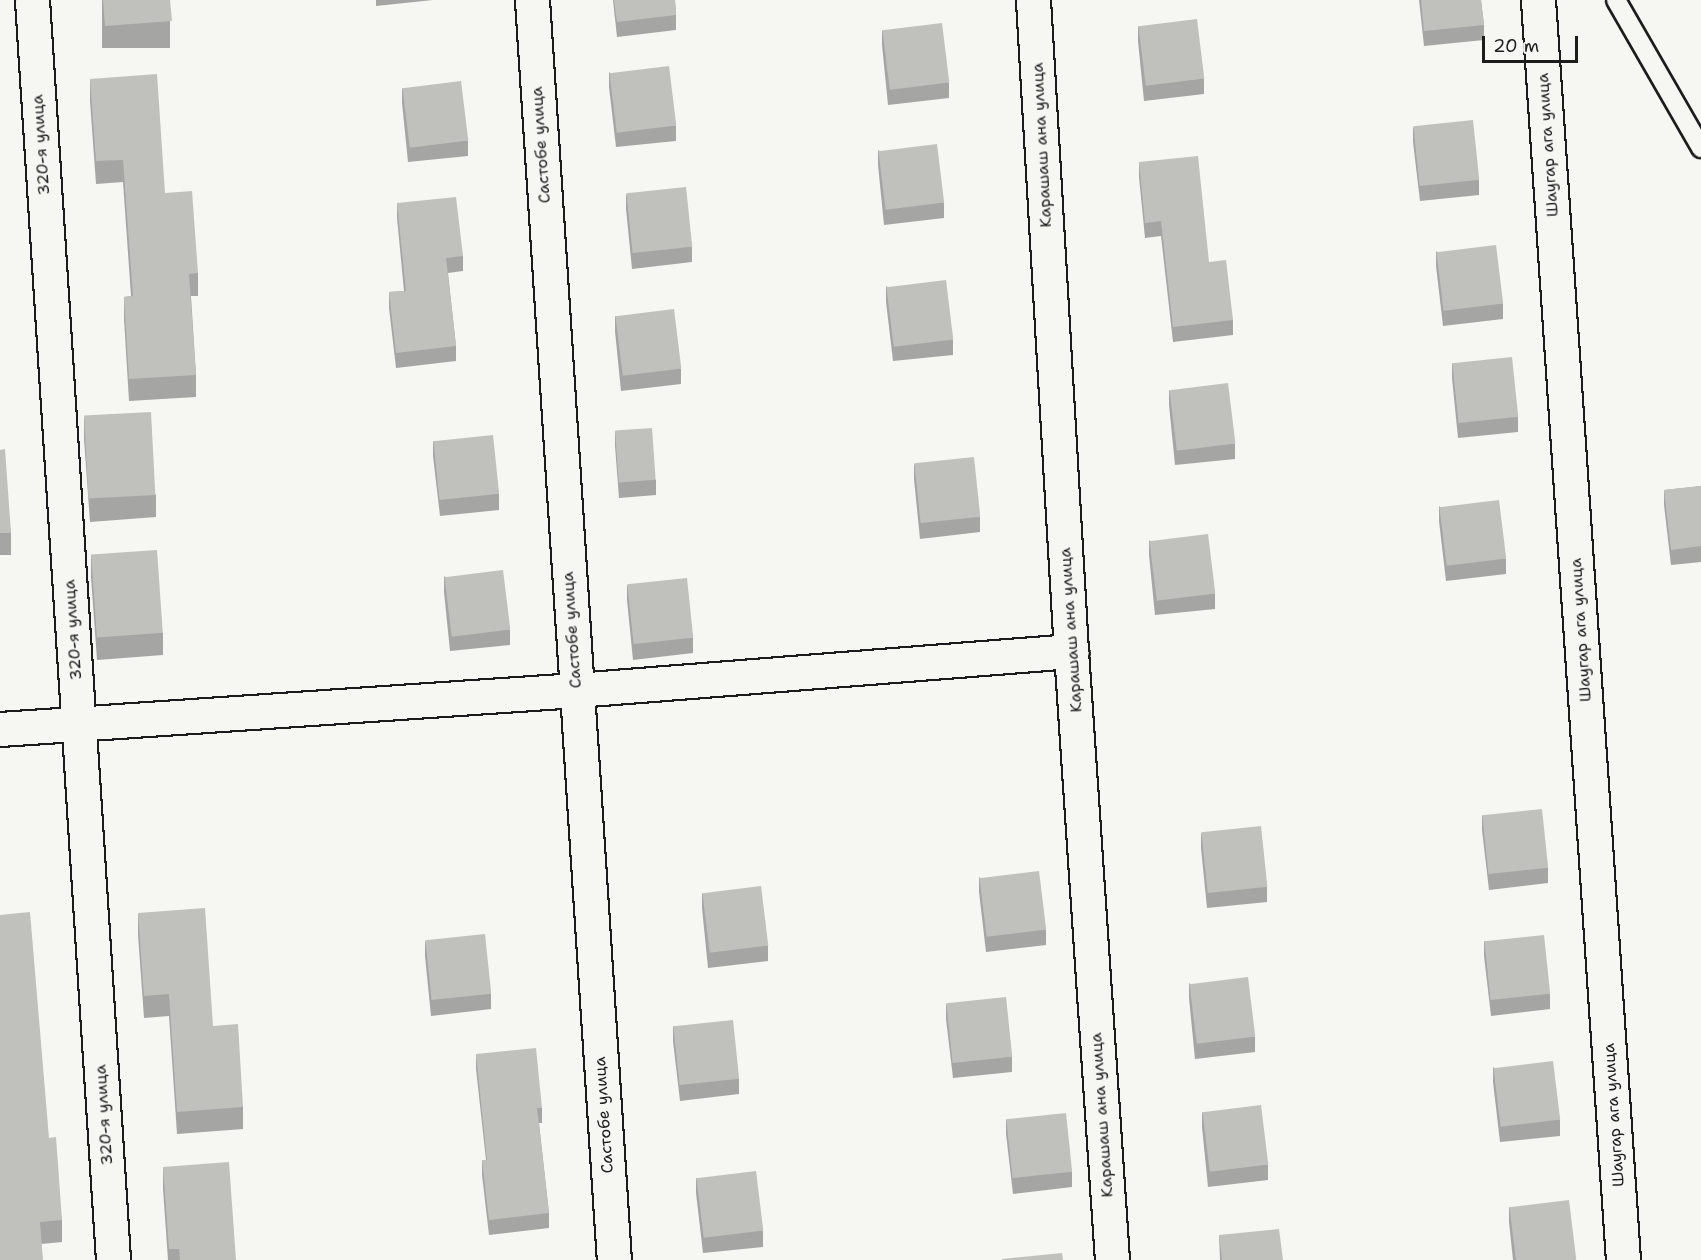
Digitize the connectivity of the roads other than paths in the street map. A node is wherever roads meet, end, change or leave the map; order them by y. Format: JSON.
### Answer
{"nodes":[{"id":1,"x":32,"y":0,"type":"edge"},
{"id":2,"x":532,"y":0,"type":"edge"},
{"id":3,"x":1034,"y":0,"type":"edge"},
{"id":4,"x":1538,"y":0,"type":"edge"},
{"id":5,"x":1616,"y":0,"type":"edge"},
{"id":6,"x":1701,"y":148,"type":"edge"},
{"id":7,"x":1071,"y":651,"type":"junction"},
{"id":8,"x":576,"y":690,"type":"junction"},
{"id":9,"x":79,"y":724,"type":"junction"},
{"id":10,"x":0,"y":729,"type":"edge"},
{"id":11,"x":113,"y":1260,"type":"edge"},
{"id":12,"x":614,"y":1260,"type":"edge"},
{"id":13,"x":1112,"y":1260,"type":"edge"},
{"id":14,"x":1623,"y":1260,"type":"edge"}],
"edges":[{"from":1,"to":9,"type":"street","name":"320-я улица"},
{"from":2,"to":8,"type":"street","name":"Састобе улица"},
{"from":3,"to":7,"type":"street","name":"Карашаш ана улица"},
{"from":4,"to":14,"type":"street","name":"Шаугар ага улица"},
{"from":5,"to":6,"type":"lane"},
{"from":7,"to":8,"type":"street"},
{"from":7,"to":13,"type":"street","name":"Карашаш ана улица"},
{"from":8,"to":9,"type":"street"},
{"from":8,"to":12,"type":"street","name":"Састобе улица"},
{"from":9,"to":10,"type":"street"},
{"from":9,"to":11,"type":"street","name":"320-я улица"}]}
